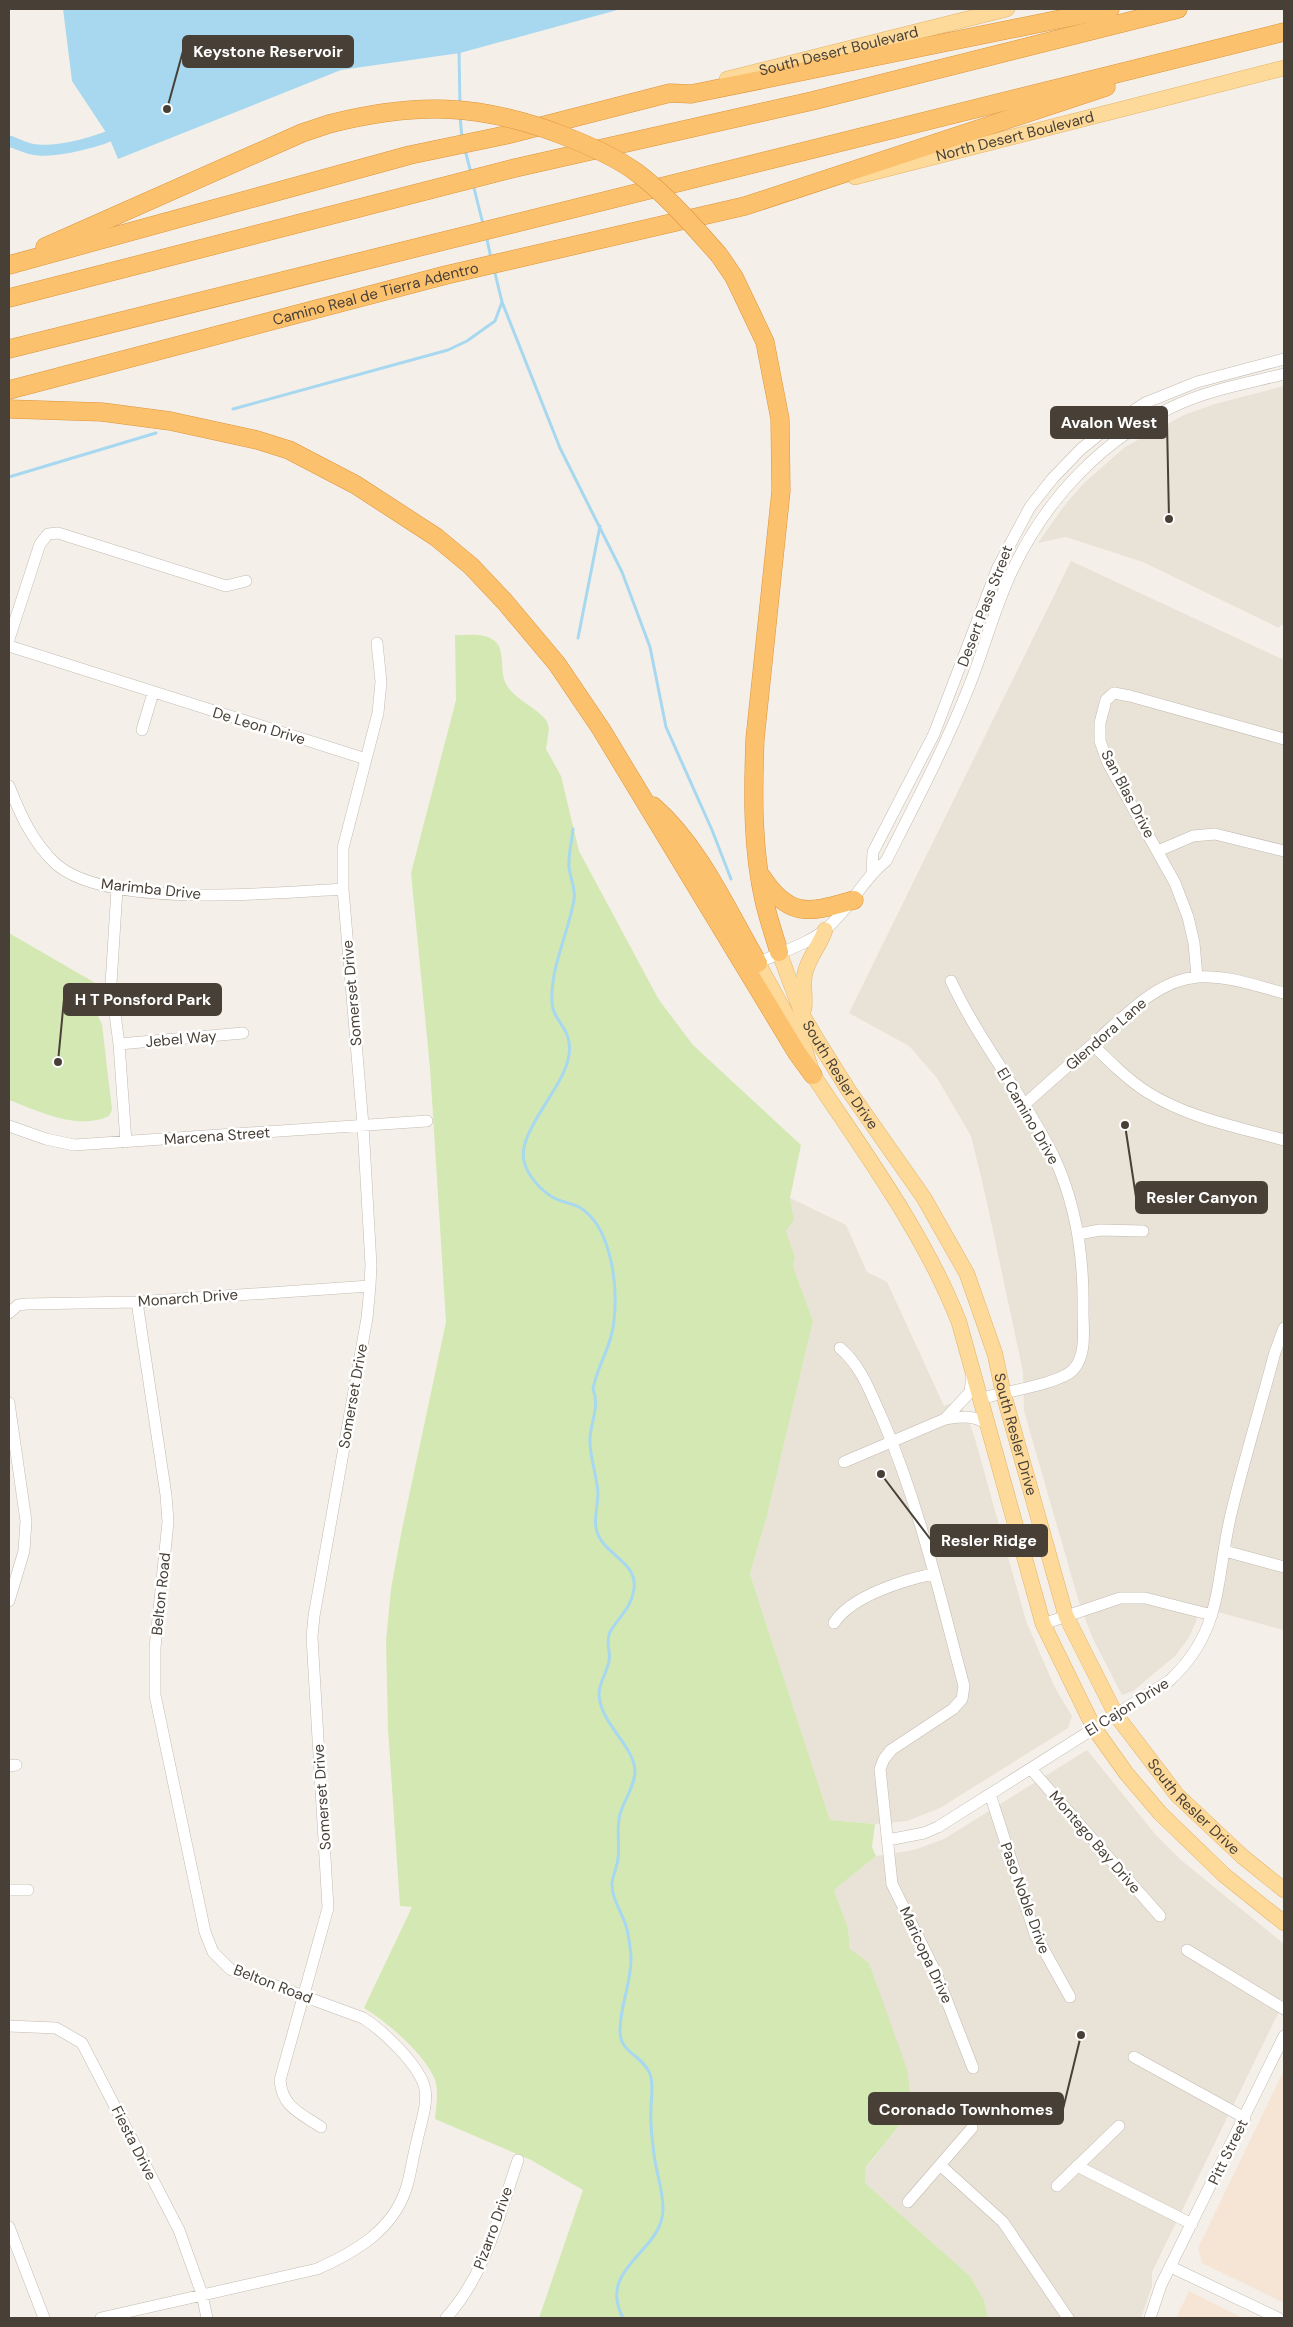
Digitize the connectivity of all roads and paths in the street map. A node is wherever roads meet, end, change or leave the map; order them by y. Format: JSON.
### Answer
{"nodes":[{"id":1,"x":1007,"y":9,"type":"edge"},
{"id":2,"x":1110,"y":9,"type":"edge"},
{"id":3,"x":1178,"y":9,"type":"edge"},
{"id":4,"x":1284,"y":32,"type":"edge"},
{"id":5,"x":1240,"y":44,"type":"junction"},
{"id":6,"x":1284,"y":68,"type":"edge"},
{"id":7,"x":670,"y":93,"type":"junction"},
{"id":8,"x":745,"y":206,"type":"junction"},
{"id":9,"x":9,"y":264,"type":"edge"},
{"id":10,"x":9,"y":298,"type":"edge"},
{"id":11,"x":9,"y":348,"type":"edge"},
{"id":12,"x":1284,"y":360,"type":"edge"},
{"id":13,"x":1284,"y":374,"type":"edge"},
{"id":14,"x":9,"y":390,"type":"edge"},
{"id":15,"x":1145,"y":403,"type":"junction"},
{"id":16,"x":9,"y":409,"type":"edge"},
{"id":17,"x":1153,"y":417,"type":"junction"},
{"id":18,"x":246,"y":582,"type":"dead end"},
{"id":19,"x":9,"y":639,"type":"edge"},
{"id":20,"x":377,"y":643,"type":"dead end"},
{"id":21,"x":9,"y":646,"type":"edge"},
{"id":22,"x":957,"y":678,"type":"junction"},
{"id":23,"x":970,"y":683,"type":"junction"},
{"id":24,"x":153,"y":693,"type":"junction"},
{"id":25,"x":142,"y":730,"type":"dead end"},
{"id":26,"x":1284,"y":739,"type":"edge"},
{"id":27,"x":366,"y":759,"type":"junction"},
{"id":28,"x":9,"y":786,"type":"edge"},
{"id":29,"x":641,"y":796,"type":"junction"},
{"id":30,"x":1158,"y":851,"type":"junction"},
{"id":31,"x":1284,"y":851,"type":"edge"},
{"id":32,"x":759,"y":872,"type":"junction"},
{"id":33,"x":872,"y":872,"type":"junction"},
{"id":34,"x":117,"y":889,"type":"junction"},
{"id":35,"x":343,"y":889,"type":"junction"},
{"id":36,"x":854,"y":900,"type":"junction"},
{"id":37,"x":825,"y":930,"type":"junction"},
{"id":38,"x":779,"y":952,"type":"junction"},
{"id":39,"x":758,"y":963,"type":"junction"},
{"id":40,"x":1197,"y":977,"type":"junction"},
{"id":41,"x":951,"y":981,"type":"dead end"},
{"id":42,"x":1284,"y":993,"type":"edge"},
{"id":43,"x":804,"y":1016,"type":"junction"},
{"id":44,"x":243,"y":1033,"type":"dead end"},
{"id":45,"x":119,"y":1044,"type":"junction"},
{"id":46,"x":1092,"y":1045,"type":"junction"},
{"id":47,"x":813,"y":1075,"type":"junction"},
{"id":48,"x":1024,"y":1104,"type":"junction"},
{"id":49,"x":427,"y":1121,"type":"dead end"},
{"id":50,"x":363,"y":1125,"type":"junction"},
{"id":51,"x":9,"y":1126,"type":"edge"},
{"id":52,"x":1284,"y":1140,"type":"edge"},
{"id":53,"x":126,"y":1142,"type":"junction"},
{"id":54,"x":1143,"y":1231,"type":"dead end"},
{"id":55,"x":1079,"y":1234,"type":"junction"},
{"id":56,"x":370,"y":1286,"type":"junction"},
{"id":57,"x":137,"y":1302,"type":"junction"},
{"id":58,"x":9,"y":1314,"type":"edge"},
{"id":59,"x":1284,"y":1328,"type":"edge"},
{"id":60,"x":840,"y":1348,"type":"dead end"},
{"id":61,"x":972,"y":1371,"type":"junction"},
{"id":62,"x":1003,"y":1392,"type":"junction"},
{"id":63,"x":980,"y":1399,"type":"junction"},
{"id":64,"x":9,"y":1403,"type":"edge"},
{"id":65,"x":945,"y":1419,"type":"junction"},
{"id":66,"x":987,"y":1425,"type":"junction"},
{"id":67,"x":892,"y":1442,"type":"junction"},
{"id":68,"x":844,"y":1462,"type":"dead end"},
{"id":69,"x":1225,"y":1551,"type":"junction"},
{"id":70,"x":1284,"y":1567,"type":"edge"},
{"id":71,"x":933,"y":1574,"type":"junction"},
{"id":72,"x":9,"y":1601,"type":"edge"},
{"id":73,"x":1212,"y":1615,"type":"junction"},
{"id":74,"x":1066,"y":1616,"type":"junction"},
{"id":75,"x":834,"y":1622,"type":"dead end"},
{"id":76,"x":1044,"y":1624,"type":"junction"},
{"id":77,"x":1116,"y":1715,"type":"junction"},
{"id":78,"x":1094,"y":1728,"type":"junction"},
{"id":79,"x":1031,"y":1769,"type":"junction"},
{"id":80,"x":990,"y":1794,"type":"junction"},
{"id":81,"x":888,"y":1840,"type":"junction"},
{"id":82,"x":9,"y":1890,"type":"edge"},
{"id":83,"x":28,"y":1890,"type":"dead end"},
{"id":84,"x":1284,"y":1890,"type":"edge"},
{"id":85,"x":1160,"y":1916,"type":"dead end"},
{"id":86,"x":1284,"y":1923,"type":"edge"},
{"id":87,"x":1187,"y":1950,"type":"dead end"},
{"id":88,"x":303,"y":1996,"type":"junction"},
{"id":89,"x":1070,"y":1997,"type":"dead end"},
{"id":90,"x":1284,"y":2009,"type":"edge"},
{"id":91,"x":9,"y":2026,"type":"edge"},
{"id":92,"x":1284,"y":2036,"type":"edge"},
{"id":93,"x":1134,"y":2056,"type":"dead end"},
{"id":94,"x":973,"y":2068,"type":"dead end"},
{"id":95,"x":1244,"y":2118,"type":"junction"},
{"id":96,"x":1119,"y":2126,"type":"dead end"},
{"id":97,"x":321,"y":2127,"type":"dead end"},
{"id":98,"x":972,"y":2128,"type":"dead end"},
{"id":99,"x":518,"y":2160,"type":"dead end"},
{"id":100,"x":940,"y":2165,"type":"junction"},
{"id":101,"x":1077,"y":2166,"type":"junction"},
{"id":102,"x":1057,"y":2186,"type":"dead end"},
{"id":103,"x":908,"y":2202,"type":"dead end"},
{"id":104,"x":1192,"y":2224,"type":"junction"},
{"id":105,"x":9,"y":2227,"type":"edge"},
{"id":106,"x":1171,"y":2267,"type":"junction"},
{"id":107,"x":202,"y":2294,"type":"junction"},
{"id":108,"x":44,"y":2318,"type":"edge"},
{"id":109,"x":101,"y":2318,"type":"edge"},
{"id":110,"x":207,"y":2318,"type":"edge"},
{"id":111,"x":446,"y":2318,"type":"edge"},
{"id":112,"x":1068,"y":2318,"type":"edge"},
{"id":113,"x":1150,"y":2318,"type":"edge"},
{"id":114,"x":1278,"y":2318,"type":"edge"}],
"edges":[{"from":1,"to":7,"type":"main road","name":"South Desert Boulevard"},
{"from":2,"to":7,"type":"highway"},
{"from":3,"to":10,"type":"highway"},
{"from":4,"to":5,"type":"highway"},
{"from":5,"to":8,"type":"highway","name":"Camino Real de Tierra Adentro"},
{"from":5,"to":11,"type":"highway"},
{"from":6,"to":8,"type":"main road","name":"North Desert Boulevard"},
{"from":7,"to":9,"type":"highway"},
{"from":8,"to":14,"type":"highway","name":"Camino Real de Tierra Adentro"},
{"from":9,"to":32,"type":"highway","bridge":true},
{"from":12,"to":15,"type":"street","name":"Desert Pass Street"},
{"from":13,"to":17,"type":"street","name":"Desert Pass Street"},
{"from":15,"to":17,"type":"street"},
{"from":15,"to":22,"type":"street","name":"Desert Pass Street"},
{"from":16,"to":29,"type":"highway"},
{"from":17,"to":23,"type":"street","name":"Desert Pass Street"},
{"from":18,"to":19,"type":"street"},
{"from":20,"to":27,"type":"street","name":"Somerset Drive"},
{"from":21,"to":24,"type":"street","name":"De Leon Drive"},
{"from":22,"to":23,"type":"street"},
{"from":22,"to":33,"type":"street","name":"Desert Pass Street"},
{"from":23,"to":33,"type":"street","name":"Desert Pass Street"},
{"from":24,"to":25,"type":"street"},
{"from":24,"to":27,"type":"street","name":"De Leon Drive"},
{"from":26,"to":30,"type":"street","name":"San Blas Drive"},
{"from":27,"to":35,"type":"street","name":"Somerset Drive"},
{"from":28,"to":34,"type":"street","name":"Marimba Drive"},
{"from":29,"to":39,"type":"highway"},
{"from":29,"to":47,"type":"highway"},
{"from":30,"to":31,"type":"street"},
{"from":30,"to":40,"type":"street","name":"San Blas Drive"},
{"from":32,"to":36,"type":"highway"},
{"from":32,"to":38,"type":"highway"},
{"from":33,"to":36,"type":"street","name":"Desert Pass Street"},
{"from":34,"to":35,"type":"street","name":"Marimba Drive"},
{"from":34,"to":45,"type":"street"},
{"from":35,"to":50,"type":"street","name":"Somerset Drive"},
{"from":36,"to":37,"type":"street","name":"Desert Pass Street"},
{"from":37,"to":38,"type":"street","name":"Desert Pass Street"},
{"from":37,"to":43,"type":"main road"},
{"from":38,"to":39,"type":"street","name":"Desert Pass Street"},
{"from":38,"to":43,"type":"main road","name":"South Resler Drive"},
{"from":39,"to":47,"type":"main road","name":"South Resler Drive"},
{"from":40,"to":42,"type":"street","name":"Glendora Lane"},
{"from":40,"to":46,"type":"street","name":"Glendora Lane"},
{"from":41,"to":48,"type":"street","name":"El Camino Drive"},
{"from":43,"to":62,"type":"main road","name":"South Resler Drive"},
{"from":44,"to":45,"type":"street","name":"Jebel Way"},
{"from":45,"to":53,"type":"street"},
{"from":46,"to":48,"type":"street","name":"Glendora Lane"},
{"from":46,"to":52,"type":"street"},
{"from":47,"to":61,"type":"main road","name":"South Resler Drive"},
{"from":48,"to":55,"type":"street","name":"El Camino Drive"},
{"from":49,"to":50,"type":"street","name":"Marcena Street"},
{"from":50,"to":53,"type":"street","name":"Marcena Street"},
{"from":50,"to":56,"type":"street","name":"Somerset Drive"},
{"from":51,"to":53,"type":"street","name":"Marcena Street"},
{"from":54,"to":55,"type":"street"},
{"from":55,"to":62,"type":"street","name":"El Camino Drive"},
{"from":56,"to":57,"type":"street","name":"Monarch Drive"},
{"from":56,"to":88,"type":"street","name":"Somerset Drive"},
{"from":57,"to":58,"type":"street","name":"Monarch Drive"},
{"from":57,"to":88,"type":"street","name":"Belton Road"},
{"from":59,"to":69,"type":"street","name":"El Cajon Drive"},
{"from":60,"to":67,"type":"street","name":"Maricopa Drive"},
{"from":61,"to":63,"type":"main road","name":"South Resler Drive"},
{"from":61,"to":65,"type":"street"},
{"from":62,"to":63,"type":"street","name":"El Camino Drive"},
{"from":62,"to":74,"type":"main road","name":"South Resler Drive"},
{"from":63,"to":66,"type":"main road","name":"South Resler Drive"},
{"from":64,"to":72,"type":"street"},
{"from":65,"to":66,"type":"street"},
{"from":65,"to":67,"type":"street"},
{"from":66,"to":76,"type":"main road","name":"South Resler Drive"},
{"from":67,"to":68,"type":"street"},
{"from":67,"to":71,"type":"street","name":"Maricopa Drive"},
{"from":69,"to":70,"type":"street"},
{"from":69,"to":73,"type":"street","name":"El Cajon Drive"},
{"from":71,"to":75,"type":"street"},
{"from":71,"to":81,"type":"street","name":"Maricopa Drive"},
{"from":73,"to":74,"type":"street"},
{"from":73,"to":77,"type":"street","name":"El Cajon Drive"},
{"from":74,"to":76,"type":"street"},
{"from":74,"to":77,"type":"main road","name":"South Resler Drive"},
{"from":76,"to":78,"type":"main road","name":"South Resler Drive"},
{"from":77,"to":78,"type":"street","name":"El Cajon Drive"},
{"from":77,"to":84,"type":"main road","name":"South Resler Drive"},
{"from":78,"to":79,"type":"street","name":"El Cajon Drive"},
{"from":78,"to":86,"type":"main road","name":"South Resler Drive"},
{"from":79,"to":80,"type":"street","name":"El Cajon Drive"},
{"from":79,"to":85,"type":"street","name":"Montego Bay Drive"},
{"from":80,"to":81,"type":"street","name":"El Cajon Drive"},
{"from":80,"to":89,"type":"street","name":"Paso Noble Drive"},
{"from":81,"to":94,"type":"street","name":"Maricopa Drive"},
{"from":82,"to":83,"type":"street"},
{"from":87,"to":90,"type":"street"},
{"from":88,"to":97,"type":"street","name":"Somerset Drive"},
{"from":88,"to":107,"type":"street","name":"Belton Road"},
{"from":91,"to":107,"type":"street","name":"Fiesta Drive"},
{"from":92,"to":95,"type":"street","name":"Pitt Street"},
{"from":93,"to":95,"type":"street"},
{"from":95,"to":104,"type":"street","name":"Pitt Street"},
{"from":96,"to":101,"type":"street"},
{"from":98,"to":100,"type":"street"},
{"from":99,"to":111,"type":"street","name":"Pizarro Drive"},
{"from":100,"to":103,"type":"street"},
{"from":100,"to":112,"type":"street"},
{"from":101,"to":102,"type":"street"},
{"from":101,"to":104,"type":"street"},
{"from":104,"to":106,"type":"street","name":"Pitt Street"},
{"from":105,"to":108,"type":"street"},
{"from":106,"to":113,"type":"street","name":"Pitt Street"},
{"from":106,"to":114,"type":"street"},
{"from":107,"to":109,"type":"street","name":"Belton Road"},
{"from":107,"to":110,"type":"street","name":"Fiesta Drive"}]}
